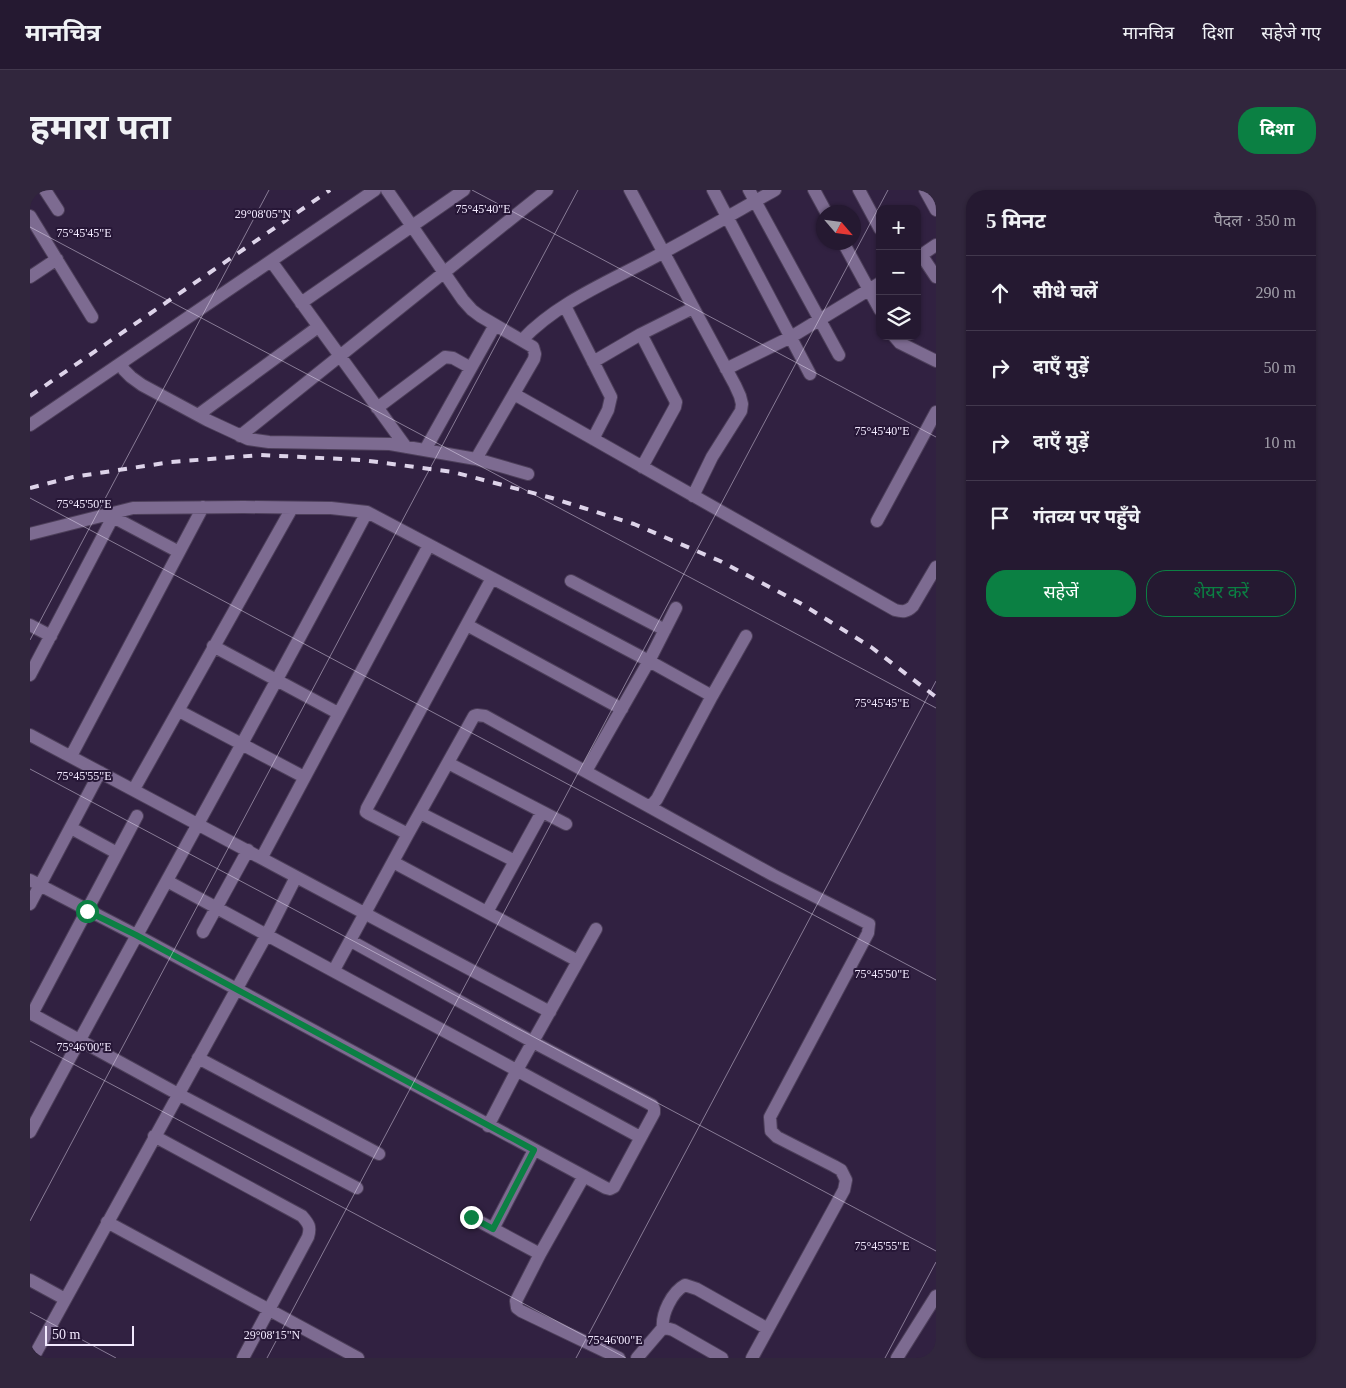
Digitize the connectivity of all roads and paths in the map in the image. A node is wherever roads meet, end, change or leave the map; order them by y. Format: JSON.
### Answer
{"nodes":[{"id":1,"x":45,"y":190,"type":"edge"},
{"id":2,"x":375,"y":190,"type":"edge"},
{"id":3,"x":387,"y":190,"type":"edge"},
{"id":4,"x":464,"y":190,"type":"edge"},
{"id":5,"x":547,"y":190,"type":"edge"},
{"id":6,"x":630,"y":190,"type":"edge"},
{"id":7,"x":713,"y":190,"type":"edge"},
{"id":8,"x":775,"y":190,"type":"edge"},
{"id":9,"x":814,"y":190,"type":"edge"},
{"id":10,"x":859,"y":190,"type":"edge"},
{"id":11,"x":925,"y":190,"type":"edge"},
{"id":12,"x":752,"y":196,"type":"edge"},
{"id":13,"x":822,"y":205,"type":"edge"},
{"id":14,"x":58,"y":210,"type":"dead end"},
{"id":15,"x":936,"y":210,"type":"edge"},
{"id":16,"x":30,"y":216,"type":"edge"},
{"id":17,"x":728,"y":217,"type":"junction"},
{"id":18,"x":876,"y":222,"type":"edge"},
{"id":19,"x":412,"y":226,"type":"junction"},
{"id":20,"x":936,"y":245,"type":"edge"},
{"id":21,"x":849,"y":250,"type":"edge"},
{"id":22,"x":663,"y":253,"type":"junction"},
{"id":23,"x":921,"y":256,"type":"edge"},
{"id":24,"x":57,"y":259,"type":"junction"},
{"id":25,"x":921,"y":259,"type":"edge"},
{"id":26,"x":271,"y":261,"type":"junction"},
{"id":27,"x":444,"y":273,"type":"junction"},
{"id":28,"x":30,"y":277,"type":"edge"},
{"id":29,"x":936,"y":277,"type":"edge"},
{"id":30,"x":875,"y":287,"type":"edge"},
{"id":31,"x":301,"y":303,"type":"junction"},
{"id":32,"x":564,"y":306,"type":"junction"},
{"id":33,"x":693,"y":308,"type":"junction"},
{"id":34,"x":92,"y":317,"type":"dead end"},
{"id":35,"x":820,"y":319,"type":"junction"},
{"id":36,"x":495,"y":325,"type":"junction"},
{"id":37,"x":318,"y":327,"type":"junction"},
{"id":38,"x":641,"y":334,"type":"junction"},
{"id":39,"x":791,"y":337,"type":"junction"},
{"id":40,"x":522,"y":340,"type":"junction"},
{"id":41,"x":897,"y":340,"type":"edge"},
{"id":42,"x":839,"y":355,"type":"dead end"},
{"id":43,"x":340,"y":356,"type":"junction"},
{"id":44,"x":936,"y":361,"type":"edge"},
{"id":45,"x":121,"y":362,"type":"junction"},
{"id":46,"x":593,"y":362,"type":"junction"},
{"id":47,"x":471,"y":368,"type":"junction"},
{"id":48,"x":726,"y":369,"type":"junction"},
{"id":49,"x":810,"y":374,"type":"dead end"},
{"id":50,"x":514,"y":394,"type":"junction"},
{"id":51,"x":377,"y":408,"type":"junction"},
{"id":52,"x":936,"y":412,"type":"edge"},
{"id":53,"x":198,"y":415,"type":"junction"},
{"id":54,"x":30,"y":425,"type":"edge"},
{"id":55,"x":240,"y":436,"type":"junction"},
{"id":56,"x":593,"y":439,"type":"junction"},
{"id":57,"x":406,"y":447,"type":"junction"},
{"id":58,"x":425,"y":450,"type":"junction"},
{"id":59,"x":476,"y":459,"type":"junction"},
{"id":60,"x":642,"y":467,"type":"junction"},
{"id":61,"x":528,"y":474,"type":"dead end"},
{"id":62,"x":693,"y":496,"type":"junction"},
{"id":63,"x":203,"y":506,"type":"junction"},
{"id":64,"x":292,"y":508,"type":"junction"},
{"id":65,"x":367,"y":512,"type":"junction"},
{"id":66,"x":114,"y":515,"type":"junction"},
{"id":67,"x":876,"y":521,"type":"dead end"},
{"id":68,"x":30,"y":534,"type":"edge"},
{"id":69,"x":429,"y":544,"type":"junction"},
{"id":70,"x":179,"y":552,"type":"junction"},
{"id":71,"x":936,"y":567,"type":"edge"},
{"id":72,"x":492,"y":578,"type":"junction"},
{"id":73,"x":571,"y":581,"type":"dead end"},
{"id":74,"x":676,"y":608,"type":"dead end"},
{"id":75,"x":30,"y":625,"type":"edge"},
{"id":76,"x":467,"y":625,"type":"junction"},
{"id":77,"x":665,"y":630,"type":"junction"},
{"id":78,"x":51,"y":636,"type":"junction"},
{"id":79,"x":746,"y":636,"type":"dead end"},
{"id":80,"x":213,"y":646,"type":"junction"},
{"id":81,"x":649,"y":661,"type":"junction"},
{"id":82,"x":30,"y":675,"type":"edge"},
{"id":83,"x":278,"y":679,"type":"junction"},
{"id":84,"x":712,"y":696,"type":"junction"},
{"id":85,"x":622,"y":709,"type":"junction"},
{"id":86,"x":179,"y":711,"type":"junction"},
{"id":87,"x":338,"y":712,"type":"junction"},
{"id":88,"x":30,"y":735,"type":"edge"},
{"id":89,"x":242,"y":745,"type":"junction"},
{"id":90,"x":71,"y":756,"type":"junction"},
{"id":91,"x":448,"y":763,"type":"junction"},
{"id":92,"x":586,"y":771,"type":"junction"},
{"id":93,"x":100,"y":772,"type":"junction"},
{"id":94,"x":304,"y":777,"type":"junction"},
{"id":95,"x":134,"y":789,"type":"junction"},
{"id":96,"x":651,"y":806,"type":"junction"},
{"id":97,"x":542,"y":812,"type":"junction"},
{"id":98,"x":420,"y":813,"type":"junction"},
{"id":99,"x":137,"y":816,"type":"dead end"},
{"id":100,"x":198,"y":824,"type":"junction"},
{"id":101,"x":566,"y":824,"type":"dead end"},
{"id":102,"x":71,"y":828,"type":"junction"},
{"id":103,"x":408,"y":834,"type":"junction"},
{"id":104,"x":248,"y":850,"type":"junction"},
{"id":105,"x":117,"y":853,"type":"junction"},
{"id":106,"x":262,"y":858,"type":"junction"},
{"id":107,"x":515,"y":861,"type":"junction"},
{"id":108,"x":393,"y":862,"type":"junction"},
{"id":109,"x":296,"y":877,"type":"junction"},
{"id":110,"x":167,"y":881,"type":"junction"},
{"id":111,"x":35,"y":883,"type":"edge"},
{"id":112,"x":30,"y":904,"type":"edge"},
{"id":113,"x":217,"y":907,"type":"junction"},
{"id":114,"x":87,"y":911,"type":"junction"},
{"id":115,"x":487,"y":912,"type":"junction"},
{"id":116,"x":365,"y":915,"type":"junction"},
{"id":117,"x":596,"y":929,"type":"dead end"},
{"id":118,"x":203,"y":932,"type":"dead end"},
{"id":119,"x":266,"y":934,"type":"junction"},
{"id":120,"x":136,"y":935,"type":"junction"},
{"id":121,"x":350,"y":941,"type":"junction"},
{"id":122,"x":578,"y":961,"type":"junction"},
{"id":123,"x":334,"y":970,"type":"junction"},
{"id":124,"x":236,"y":989,"type":"junction"},
{"id":125,"x":550,"y":1012,"type":"junction"},
{"id":126,"x":31,"y":1013,"type":"edge"},
{"id":127,"x":80,"y":1039,"type":"junction"},
{"id":128,"x":533,"y":1042,"type":"junction"},
{"id":129,"x":198,"y":1058,"type":"junction"},
{"id":130,"x":517,"y":1070,"type":"junction"},
{"id":131,"x":178,"y":1094,"type":"junction"},
{"id":132,"x":488,"y":1126,"type":"junction"},
{"id":133,"x":30,"y":1132,"type":"edge"},
{"id":134,"x":154,"y":1136,"type":"junction"},
{"id":135,"x":640,"y":1137,"type":"junction"},
{"id":136,"x":534,"y":1150,"type":"junction"},
{"id":137,"x":379,"y":1154,"type":"dead end"},
{"id":138,"x":584,"y":1176,"type":"junction"},
{"id":139,"x":357,"y":1188,"type":"dead end"},
{"id":140,"x":471,"y":1217,"type":"dead end"},
{"id":141,"x":107,"y":1222,"type":"junction"},
{"id":142,"x":493,"y":1229,"type":"junction"},
{"id":143,"x":540,"y":1254,"type":"junction"},
{"id":144,"x":30,"y":1280,"type":"edge"},
{"id":145,"x":936,"y":1296,"type":"edge"},
{"id":146,"x":65,"y":1299,"type":"junction"},
{"id":147,"x":269,"y":1310,"type":"junction"},
{"id":148,"x":663,"y":1329,"type":"junction"},
{"id":149,"x":768,"y":1329,"type":"junction"},
{"id":150,"x":33,"y":1358,"type":"edge"},
{"id":151,"x":243,"y":1358,"type":"edge"},
{"id":152,"x":358,"y":1358,"type":"edge"},
{"id":153,"x":618,"y":1358,"type":"edge"},
{"id":154,"x":637,"y":1358,"type":"edge"},
{"id":155,"x":722,"y":1358,"type":"edge"},
{"id":156,"x":752,"y":1358,"type":"edge"},
{"id":157,"x":896,"y":1358,"type":"edge"}],
"edges":[{"from":1,"to":14,"type":"street"},
{"from":2,"to":26,"type":"street"},
{"from":3,"to":19,"type":"street"},
{"from":4,"to":19,"type":"street"},
{"from":5,"to":27,"type":"street"},
{"from":6,"to":22,"type":"street"},
{"from":7,"to":17,"type":"street"},
{"from":8,"to":12,"type":"street"},
{"from":9,"to":13,"type":"street"},
{"from":10,"to":18,"type":"street"},
{"from":11,"to":15,"type":"street"},
{"from":12,"to":17,"type":"street"},
{"from":12,"to":35,"type":"street"},
{"from":16,"to":24,"type":"street"},
{"from":17,"to":22,"type":"street"},
{"from":17,"to":39,"type":"street"},
{"from":19,"to":27,"type":"street"},
{"from":19,"to":31,"type":"street"},
{"from":20,"to":23,"type":"street"},
{"from":21,"to":30,"type":"street"},
{"from":22,"to":32,"type":"street"},
{"from":22,"to":33,"type":"street"},
{"from":24,"to":28,"type":"street"},
{"from":24,"to":34,"type":"street"},
{"from":25,"to":29,"type":"street"},
{"from":26,"to":31,"type":"street"},
{"from":26,"to":45,"type":"street"},
{"from":27,"to":36,"type":"street"},
{"from":27,"to":43,"type":"street"},
{"from":30,"to":35,"type":"street"},
{"from":31,"to":37,"type":"street"},
{"from":32,"to":40,"type":"street"},
{"from":32,"to":46,"type":"street"},
{"from":33,"to":38,"type":"street"},
{"from":33,"to":48,"type":"street"},
{"from":35,"to":39,"type":"street"},
{"from":35,"to":42,"type":"street"},
{"from":36,"to":40,"type":"street"},
{"from":36,"to":47,"type":"street"},
{"from":37,"to":43,"type":"street"},
{"from":37,"to":53,"type":"street"},
{"from":38,"to":46,"type":"street"},
{"from":38,"to":60,"type":"street"},
{"from":39,"to":48,"type":"street"},
{"from":39,"to":49,"type":"street"},
{"from":40,"to":50,"type":"street"},
{"from":41,"to":44,"type":"street"},
{"from":43,"to":51,"type":"street"},
{"from":43,"to":55,"type":"street"},
{"from":45,"to":53,"type":"street"},
{"from":45,"to":54,"type":"street"},
{"from":46,"to":56,"type":"street"},
{"from":47,"to":51,"type":"street"},
{"from":47,"to":58,"type":"street"},
{"from":48,"to":62,"type":"street"},
{"from":50,"to":56,"type":"street"},
{"from":50,"to":59,"type":"street"},
{"from":51,"to":57,"type":"street"},
{"from":52,"to":67,"type":"street"},
{"from":53,"to":55,"type":"street"},
{"from":55,"to":57,"type":"street"},
{"from":56,"to":60,"type":"street"},
{"from":57,"to":58,"type":"street"},
{"from":58,"to":59,"type":"street"},
{"from":59,"to":61,"type":"street"},
{"from":60,"to":62,"type":"street"},
{"from":62,"to":71,"type":"street"},
{"from":63,"to":64,"type":"street"},
{"from":63,"to":66,"type":"street"},
{"from":63,"to":70,"type":"street"},
{"from":64,"to":65,"type":"street"},
{"from":64,"to":80,"type":"street"},
{"from":65,"to":69,"type":"street"},
{"from":65,"to":83,"type":"street"},
{"from":66,"to":68,"type":"street"},
{"from":66,"to":70,"type":"street"},
{"from":66,"to":78,"type":"street"},
{"from":69,"to":72,"type":"street"},
{"from":69,"to":87,"type":"street"},
{"from":70,"to":90,"type":"street"},
{"from":72,"to":76,"type":"street"},
{"from":72,"to":81,"type":"street"},
{"from":73,"to":77,"type":"street"},
{"from":74,"to":77,"type":"street"},
{"from":75,"to":78,"type":"street"},
{"from":76,"to":85,"type":"street"},
{"from":76,"to":103,"type":"street"},
{"from":77,"to":81,"type":"street"},
{"from":78,"to":82,"type":"street"},
{"from":79,"to":84,"type":"street"},
{"from":80,"to":83,"type":"street"},
{"from":80,"to":86,"type":"street"},
{"from":81,"to":84,"type":"street"},
{"from":81,"to":85,"type":"street"},
{"from":83,"to":87,"type":"street"},
{"from":83,"to":89,"type":"street"},
{"from":84,"to":96,"type":"street"},
{"from":85,"to":92,"type":"street"},
{"from":86,"to":89,"type":"street"},
{"from":86,"to":95,"type":"street"},
{"from":87,"to":94,"type":"street"},
{"from":88,"to":90,"type":"street"},
{"from":89,"to":94,"type":"street"},
{"from":89,"to":100,"type":"street"},
{"from":90,"to":93,"type":"street"},
{"from":91,"to":92,"type":"street"},
{"from":91,"to":97,"type":"street"},
{"from":91,"to":98,"type":"street"},
{"from":92,"to":96,"type":"street"},
{"from":93,"to":95,"type":"street"},
{"from":93,"to":102,"type":"street"},
{"from":94,"to":106,"type":"street"},
{"from":95,"to":100,"type":"street"},
{"from":96,"to":149,"type":"street"},
{"from":97,"to":101,"type":"street"},
{"from":97,"to":107,"type":"street"},
{"from":98,"to":103,"type":"street"},
{"from":98,"to":107,"type":"street"},
{"from":99,"to":105,"type":"street"},
{"from":100,"to":104,"type":"street"},
{"from":100,"to":110,"type":"street"},
{"from":102,"to":105,"type":"street"},
{"from":102,"to":111,"type":"street"},
{"from":103,"to":108,"type":"street"},
{"from":104,"to":106,"type":"street"},
{"from":104,"to":113,"type":"street"},
{"from":105,"to":114,"type":"street"},
{"from":106,"to":109,"type":"street"},
{"from":107,"to":115,"type":"street"},
{"from":108,"to":115,"type":"street"},
{"from":108,"to":116,"type":"street"},
{"from":109,"to":116,"type":"street"},
{"from":109,"to":119,"type":"street"},
{"from":110,"to":113,"type":"street"},
{"from":110,"to":120,"type":"street"},
{"from":111,"to":112,"type":"street"},
{"from":111,"to":114,"type":"street"},
{"from":113,"to":118,"type":"street"},
{"from":113,"to":119,"type":"street"},
{"from":114,"to":120,"type":"street"},
{"from":114,"to":126,"type":"street"},
{"from":115,"to":122,"type":"street"},
{"from":116,"to":121,"type":"street"},
{"from":116,"to":125,"type":"street"},
{"from":117,"to":122,"type":"street"},
{"from":119,"to":123,"type":"street"},
{"from":119,"to":124,"type":"street"},
{"from":120,"to":124,"type":"street"},
{"from":120,"to":127,"type":"street"},
{"from":121,"to":123,"type":"street"},
{"from":121,"to":128,"type":"street"},
{"from":122,"to":125,"type":"street"},
{"from":123,"to":130,"type":"street"},
{"from":124,"to":129,"type":"street"},
{"from":124,"to":132,"type":"street"},
{"from":125,"to":128,"type":"street"},
{"from":126,"to":127,"type":"street"},
{"from":127,"to":131,"type":"street"},
{"from":127,"to":133,"type":"street"},
{"from":128,"to":130,"type":"street"},
{"from":128,"to":135,"type":"street"},
{"from":129,"to":131,"type":"street"},
{"from":129,"to":137,"type":"street"},
{"from":130,"to":132,"type":"street"},
{"from":130,"to":135,"type":"street"},
{"from":131,"to":134,"type":"street"},
{"from":131,"to":139,"type":"street"},
{"from":132,"to":136,"type":"street"},
{"from":134,"to":141,"type":"street"},
{"from":134,"to":147,"type":"street"},
{"from":135,"to":138,"type":"street"},
{"from":136,"to":138,"type":"street"},
{"from":136,"to":142,"type":"street"},
{"from":138,"to":143,"type":"street"},
{"from":140,"to":142,"type":"street"},
{"from":141,"to":146,"type":"street"},
{"from":141,"to":147,"type":"street"},
{"from":142,"to":143,"type":"street"},
{"from":143,"to":153,"type":"street"},
{"from":144,"to":146,"type":"street"},
{"from":145,"to":157,"type":"street"},
{"from":146,"to":150,"type":"street"},
{"from":147,"to":151,"type":"street"},
{"from":147,"to":152,"type":"street"},
{"from":148,"to":149,"type":"street"},
{"from":148,"to":154,"type":"street"},
{"from":148,"to":155,"type":"street"},
{"from":149,"to":156,"type":"street"}]}
